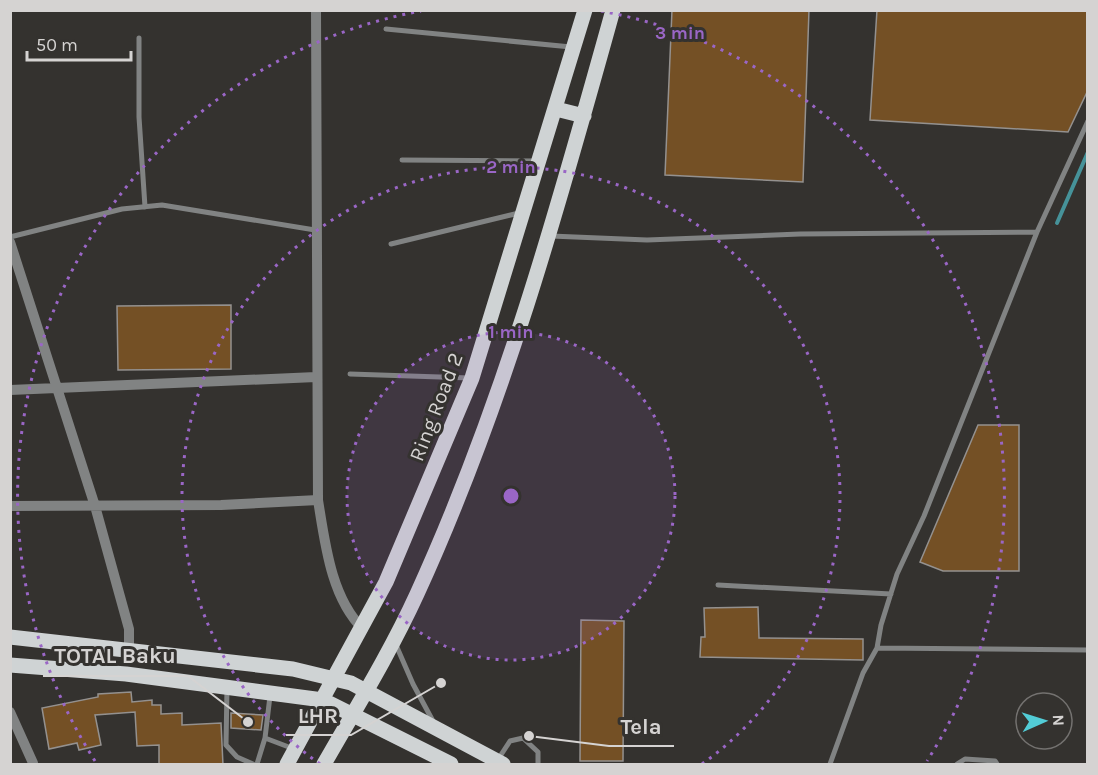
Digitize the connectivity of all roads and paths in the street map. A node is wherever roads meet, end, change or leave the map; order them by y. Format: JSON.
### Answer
{"nodes":[{"id":1,"x":316,"y":10,"type":"edge"},
{"id":2,"x":585,"y":10,"type":"edge"},
{"id":3,"x":613,"y":10,"type":"edge"},
{"id":4,"x":386,"y":29,"type":"dead end"},
{"id":5,"x":139,"y":38,"type":"dead end"},
{"id":6,"x":572,"y":47,"type":"junction"},
{"id":7,"x":555,"y":108,"type":"junction"},
{"id":8,"x":584,"y":116,"type":"junction"},
{"id":9,"x":1088,"y":121,"type":"edge"},
{"id":10,"x":402,"y":160,"type":"dead end"},
{"id":11,"x":539,"y":161,"type":"junction"},
{"id":12,"x":145,"y":207,"type":"junction"},
{"id":13,"x":524,"y":212,"type":"junction"},
{"id":14,"x":315,"y":230,"type":"junction"},
{"id":15,"x":1037,"y":232,"type":"junction"},
{"id":16,"x":549,"y":236,"type":"junction"},
{"id":17,"x":10,"y":237,"type":"edge"},
{"id":18,"x":10,"y":242,"type":"edge"},
{"id":19,"x":391,"y":244,"type":"dead end"},
{"id":20,"x":350,"y":374,"type":"dead end"},
{"id":21,"x":316,"y":376,"type":"junction"},
{"id":22,"x":472,"y":378,"type":"junction"},
{"id":23,"x":57,"y":386,"type":"junction"},
{"id":24,"x":10,"y":390,"type":"edge"},
{"id":25,"x":318,"y":500,"type":"junction"},
{"id":26,"x":10,"y":506,"type":"edge"},
{"id":27,"x":96,"y":506,"type":"junction"},
{"id":28,"x":718,"y":585,"type":"dead end"},
{"id":29,"x":891,"y":594,"type":"junction"},
{"id":30,"x":363,"y":629,"type":"junction"},
{"id":31,"x":10,"y":637,"type":"edge"},
{"id":32,"x":394,"y":641,"type":"junction"},
{"id":33,"x":129,"y":648,"type":"junction"},
{"id":34,"x":877,"y":648,"type":"junction"},
{"id":35,"x":1088,"y":650,"type":"edge"},
{"id":36,"x":10,"y":665,"type":"edge"},
{"id":37,"x":336,"y":678,"type":"junction"},
{"id":38,"x":226,"y":686,"type":"junction"},
{"id":39,"x":270,"y":691,"type":"junction"},
{"id":40,"x":367,"y":691,"type":"junction"},
{"id":41,"x":323,"y":700,"type":"junction"},
{"id":42,"x":10,"y":712,"type":"edge"},
{"id":43,"x":354,"y":713,"type":"junction"},
{"id":44,"x":438,"y":728,"type":"junction"},
{"id":45,"x":265,"y":738,"type":"junction"},
{"id":46,"x":295,"y":749,"type":"junction"},
{"id":47,"x":500,"y":763,"type":"edge"},
{"id":48,"x":34,"y":764,"type":"edge"},
{"id":49,"x":253,"y":765,"type":"edge"},
{"id":50,"x":257,"y":765,"type":"edge"},
{"id":51,"x":287,"y":765,"type":"edge"},
{"id":52,"x":324,"y":765,"type":"edge"},
{"id":53,"x":451,"y":765,"type":"edge"},
{"id":54,"x":538,"y":765,"type":"edge"},
{"id":55,"x":830,"y":765,"type":"edge"},
{"id":56,"x":957,"y":765,"type":"edge"},
{"id":57,"x":997,"y":765,"type":"edge"}],
"edges":[{"from":1,"to":14,"type":"street"},
{"from":2,"to":6,"type":"main road","name":"Ring Road 2"},
{"from":3,"to":8,"type":"main road"},
{"from":4,"to":6,"type":"lane"},
{"from":5,"to":12,"type":"lane"},
{"from":6,"to":7,"type":"main road","name":"Ring Road 2"},
{"from":7,"to":8,"type":"main road"},
{"from":7,"to":11,"type":"main road","name":"Ring Road 2"},
{"from":8,"to":16,"type":"main road"},
{"from":9,"to":15,"type":"lane"},
{"from":10,"to":11,"type":"lane"},
{"from":11,"to":13,"type":"main road","name":"Ring Road 2"},
{"from":12,"to":14,"type":"lane"},
{"from":12,"to":17,"type":"lane"},
{"from":13,"to":19,"type":"lane"},
{"from":13,"to":22,"type":"main road","name":"Ring Road 2"},
{"from":14,"to":21,"type":"street"},
{"from":15,"to":16,"type":"lane"},
{"from":15,"to":29,"type":"lane"},
{"from":16,"to":32,"type":"main road"},
{"from":18,"to":23,"type":"street"},
{"from":20,"to":22,"type":"lane"},
{"from":21,"to":23,"type":"street"},
{"from":21,"to":25,"type":"street"},
{"from":22,"to":30,"type":"main road","name":"Ring Road 2"},
{"from":23,"to":24,"type":"street"},
{"from":23,"to":27,"type":"street"},
{"from":25,"to":27,"type":"street"},
{"from":25,"to":30,"type":"street"},
{"from":26,"to":27,"type":"street"},
{"from":27,"to":33,"type":"street"},
{"from":28,"to":29,"type":"lane"},
{"from":29,"to":34,"type":"lane"},
{"from":30,"to":37,"type":"main road","name":"Ring Road 2"},
{"from":31,"to":33,"type":"main road"},
{"from":32,"to":40,"type":"main road"},
{"from":32,"to":44,"type":"lane"},
{"from":33,"to":37,"type":"main road"},
{"from":34,"to":35,"type":"lane"},
{"from":34,"to":55,"type":"lane"},
{"from":36,"to":38,"type":"main road"},
{"from":37,"to":40,"type":"main road"},
{"from":37,"to":41,"type":"main road","name":"Ring Road 2"},
{"from":38,"to":39,"type":"main road"},
{"from":38,"to":49,"type":"lane"},
{"from":39,"to":41,"type":"main road"},
{"from":39,"to":45,"type":"lane"},
{"from":40,"to":43,"type":"main road"},
{"from":40,"to":44,"type":"main road"},
{"from":41,"to":43,"type":"main road"},
{"from":41,"to":46,"type":"main road","name":"Ring Road 2"},
{"from":42,"to":48,"type":"street"},
{"from":43,"to":52,"type":"main road"},
{"from":43,"to":53,"type":"main road"},
{"from":44,"to":47,"type":"main road"},
{"from":45,"to":46,"type":"lane"},
{"from":45,"to":50,"type":"lane"},
{"from":46,"to":51,"type":"main road","name":"Ring Road 2"},
{"from":47,"to":54,"type":"lane"},
{"from":56,"to":57,"type":"lane"}]}
